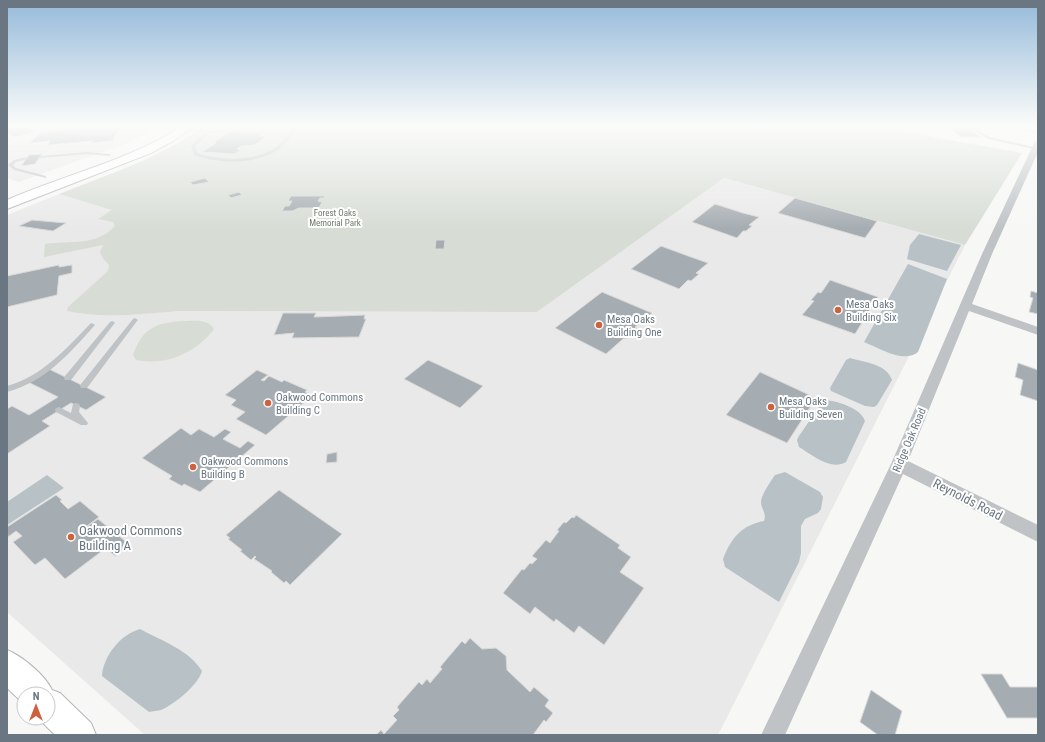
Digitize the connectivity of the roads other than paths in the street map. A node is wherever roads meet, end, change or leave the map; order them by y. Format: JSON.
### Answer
{"nodes":[{"id":1,"x":20,"y":160,"type":"edge"},
{"id":2,"x":96,"y":160,"type":"edge"},
{"id":3,"x":124,"y":160,"type":"edge"},
{"id":4,"x":221,"y":160,"type":"edge"},
{"id":5,"x":239,"y":160,"type":"edge"},
{"id":6,"x":1030,"y":160,"type":"edge"},
{"id":7,"x":41,"y":179,"type":"junction"},
{"id":8,"x":20,"y":187,"type":"dead end"},
{"id":9,"x":7,"y":196,"type":"edge"},
{"id":10,"x":7,"y":205,"type":"edge"},
{"id":11,"x":966,"y":306,"type":"junction"},
{"id":12,"x":135,"y":320,"type":"dead end"},
{"id":13,"x":112,"y":323,"type":"dead end"},
{"id":14,"x":92,"y":325,"type":"dead end"},
{"id":15,"x":1038,"y":331,"type":"edge"},
{"id":16,"x":68,"y":378,"type":"dead end"},
{"id":17,"x":84,"y":386,"type":"dead end"},
{"id":18,"x":7,"y":389,"type":"edge"},
{"id":19,"x":76,"y":406,"type":"dead end"},
{"id":20,"x":59,"y":410,"type":"dead end"},
{"id":21,"x":899,"y":464,"type":"junction"},
{"id":22,"x":1038,"y":534,"type":"edge"},
{"id":23,"x":7,"y":666,"type":"edge"},
{"id":24,"x":28,"y":686,"type":"edge"},
{"id":25,"x":56,"y":712,"type":"edge"},
{"id":26,"x":80,"y":735,"type":"edge"},
{"id":27,"x":773,"y":735,"type":"edge"}],
"edges":[{"from":1,"to":7,"type":"lane"},
{"from":2,"to":7,"type":"main road"},
{"from":3,"to":10,"type":"main road"},
{"from":4,"to":5,"type":"lane"},
{"from":6,"to":11,"type":"street","name":"Ridge Oak Road"},
{"from":7,"to":8,"type":"main road"},
{"from":7,"to":9,"type":"main road"},
{"from":11,"to":15,"type":"street"},
{"from":11,"to":21,"type":"street","name":"Ridge Oak Road"},
{"from":12,"to":17,"type":"lane"},
{"from":13,"to":16,"type":"lane"},
{"from":14,"to":18,"type":"lane"},
{"from":19,"to":20,"type":"lane"},
{"from":21,"to":22,"type":"street","name":"Reynolds Road"},
{"from":21,"to":27,"type":"street","name":"Ridge Oak Road"},
{"from":23,"to":24,"type":"main road"},
{"from":25,"to":26,"type":"main road"}]}
